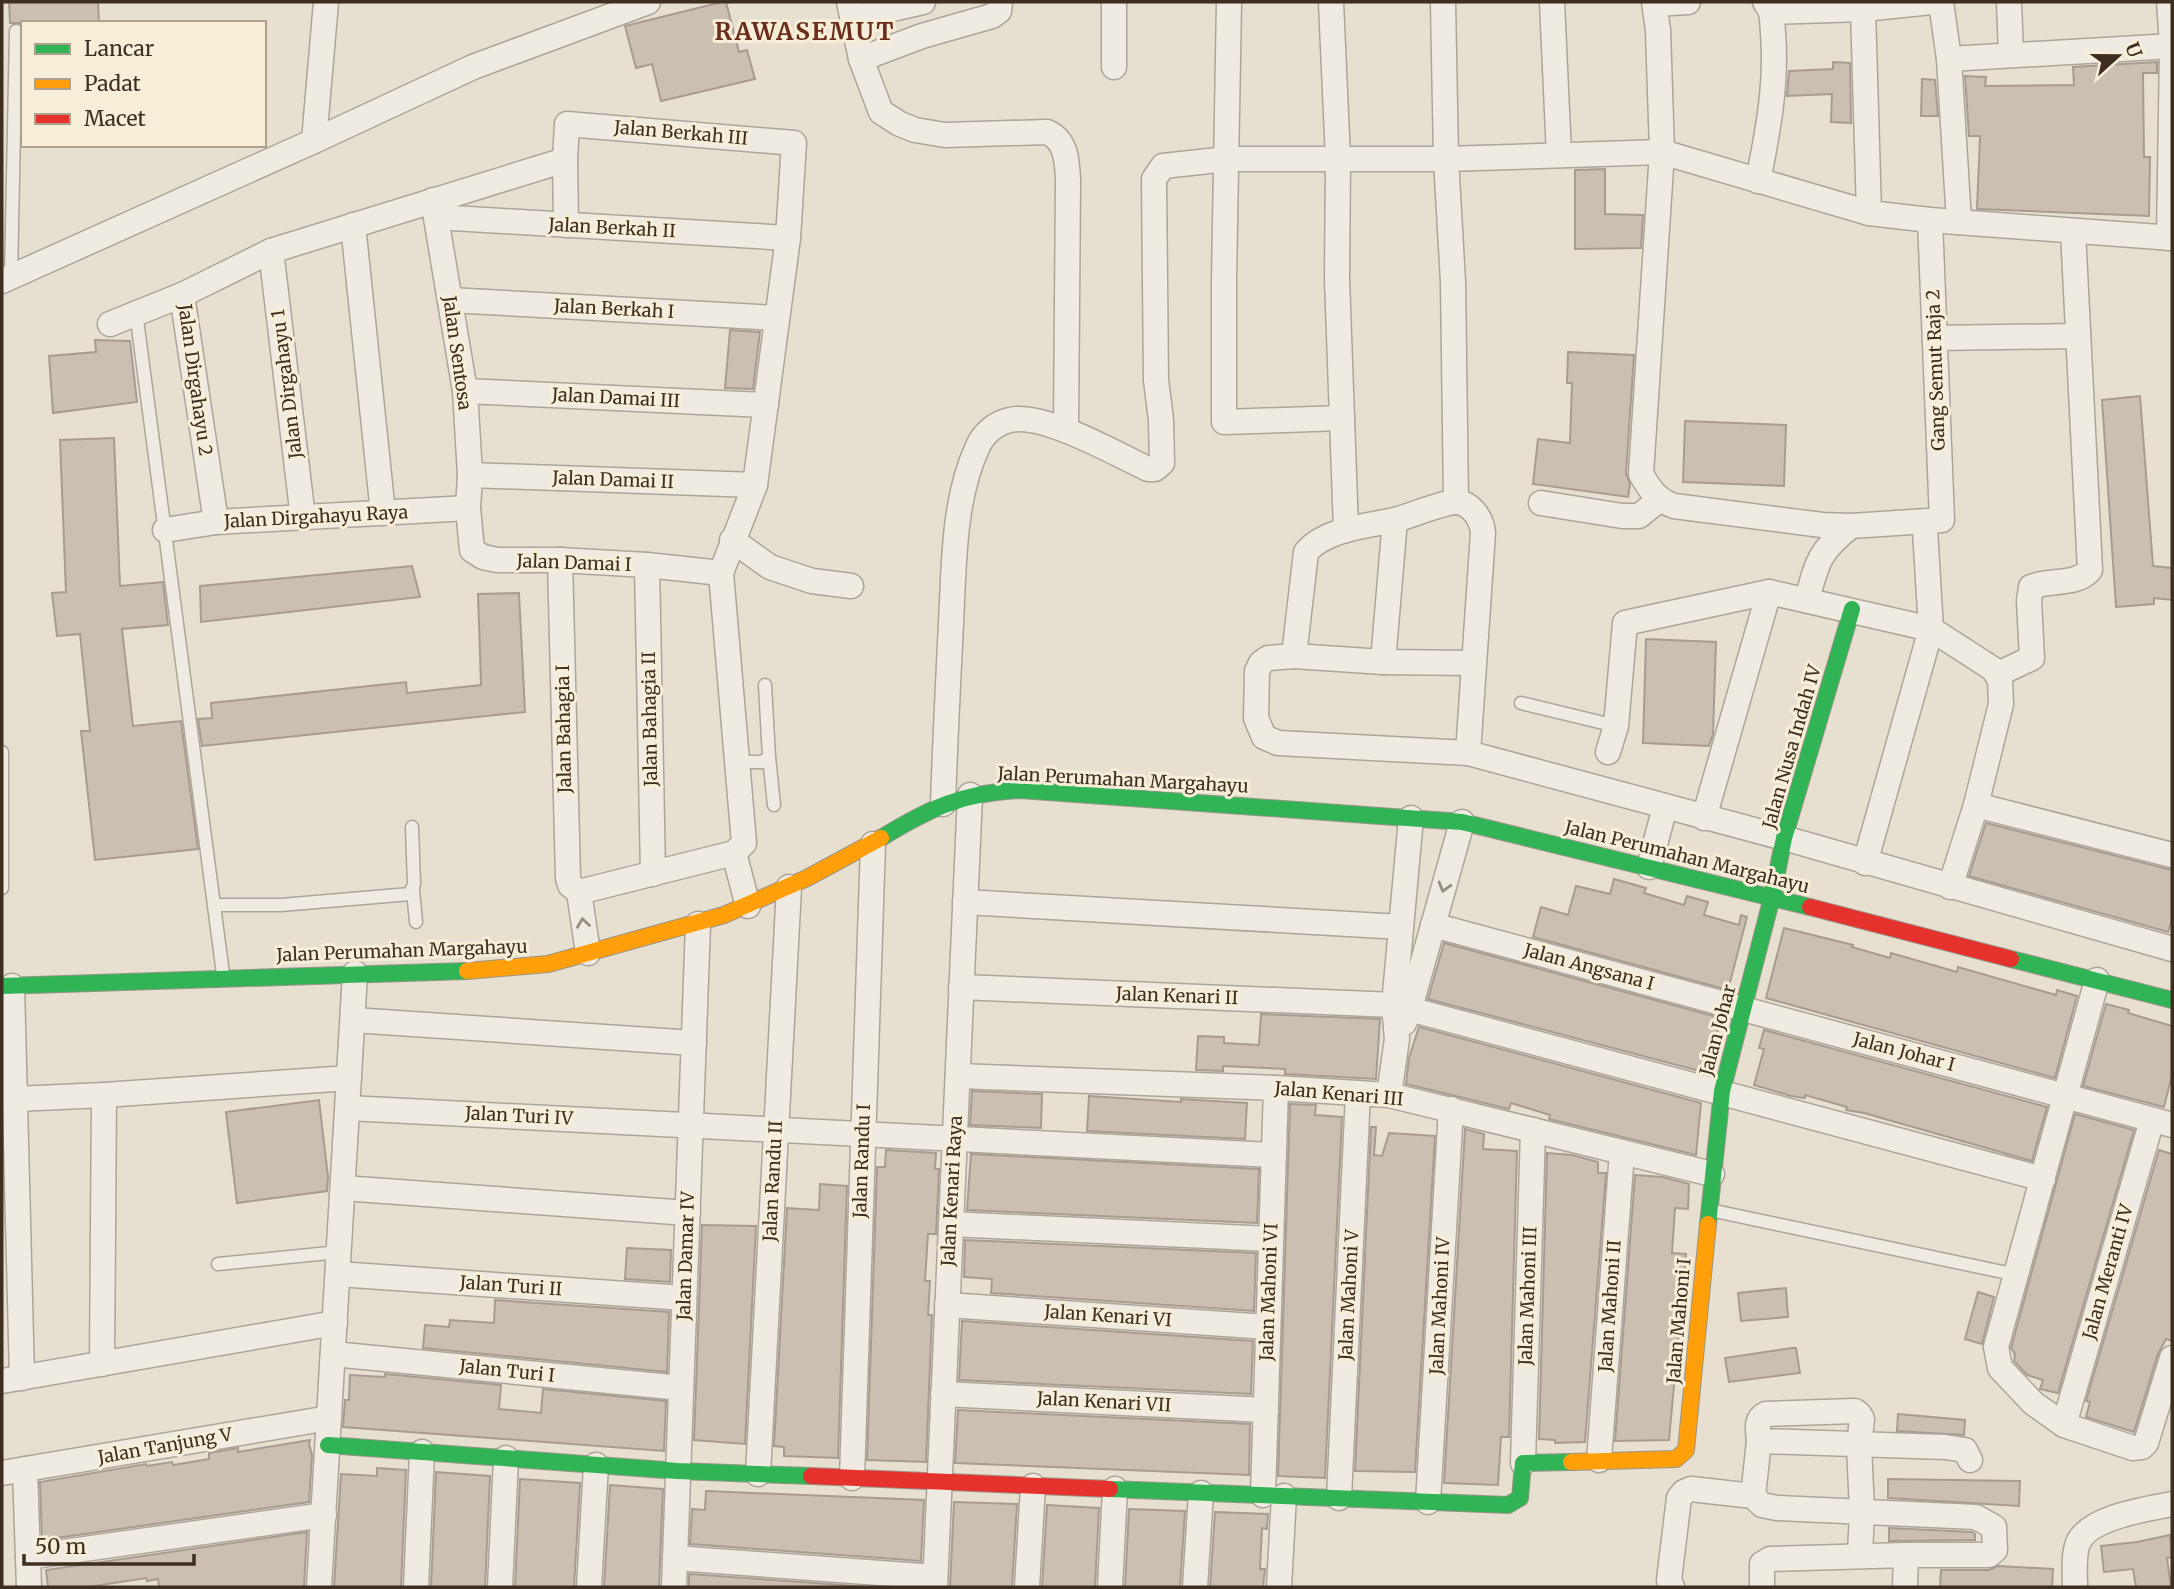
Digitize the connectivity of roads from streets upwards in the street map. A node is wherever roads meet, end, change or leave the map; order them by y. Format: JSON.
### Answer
{"nodes":[{"id":1,"x":326,"y":2,"type":"edge"},
{"id":2,"x":648,"y":2,"type":"edge"},
{"id":3,"x":923,"y":2,"type":"edge"},
{"id":4,"x":1000,"y":2,"type":"edge"},
{"id":5,"x":1114,"y":2,"type":"edge"},
{"id":6,"x":1229,"y":2,"type":"edge"},
{"id":7,"x":1331,"y":2,"type":"edge"},
{"id":8,"x":1443,"y":2,"type":"edge"},
{"id":9,"x":1552,"y":2,"type":"edge"},
{"id":10,"x":1688,"y":2,"type":"edge"},
{"id":11,"x":1933,"y":2,"type":"edge"},
{"id":12,"x":1941,"y":2,"type":"edge"},
{"id":13,"x":2009,"y":2,"type":"edge"},
{"id":14,"x":2169,"y":2,"type":"edge"},
{"id":15,"x":1654,"y":3,"type":"edge"},
{"id":16,"x":1768,"y":7,"type":"edge"},
{"id":17,"x":1863,"y":9,"type":"junction"},
{"id":18,"x":850,"y":10,"type":"edge"},
{"id":19,"x":2172,"y":46,"type":"edge"},
{"id":20,"x":2011,"y":55,"type":"junction"},
{"id":21,"x":1950,"y":58,"type":"junction"},
{"id":22,"x":861,"y":59,"type":"junction"},
{"id":23,"x":1114,"y":67,"type":"dead end"},
{"id":24,"x":314,"y":141,"type":"junction"},
{"id":25,"x":1662,"y":152,"type":"junction"},
{"id":26,"x":1559,"y":155,"type":"junction"},
{"id":27,"x":1227,"y":159,"type":"junction"},
{"id":28,"x":1338,"y":159,"type":"junction"},
{"id":29,"x":1446,"y":159,"type":"junction"},
{"id":30,"x":565,"y":160,"type":"junction"},
{"id":31,"x":1758,"y":181,"type":"junction"},
{"id":32,"x":434,"y":209,"type":"junction"},
{"id":33,"x":1869,"y":213,"type":"junction"},
{"id":34,"x":1930,"y":220,"type":"junction"},
{"id":35,"x":1959,"y":222,"type":"junction"},
{"id":36,"x":353,"y":225,"type":"junction"},
{"id":37,"x":566,"y":225,"type":"junction"},
{"id":38,"x":2073,"y":231,"type":"junction"},
{"id":39,"x":788,"y":238,"type":"junction"},
{"id":40,"x":2171,"y":238,"type":"edge"},
{"id":41,"x":271,"y":251,"type":"junction"},
{"id":42,"x":6,"y":279,"type":"edge"},
{"id":43,"x":182,"y":295,"type":"junction"},
{"id":44,"x":450,"y":300,"type":"junction"},
{"id":45,"x":778,"y":318,"type":"junction"},
{"id":46,"x":110,"y":324,"type":"dead end"},
{"id":47,"x":2078,"y":336,"type":"junction"},
{"id":48,"x":1934,"y":338,"type":"junction"},
{"id":49,"x":465,"y":391,"type":"junction"},
{"id":50,"x":766,"y":405,"type":"junction"},
{"id":51,"x":1342,"y":418,"type":"junction"},
{"id":52,"x":1066,"y":430,"type":"junction"},
{"id":53,"x":470,"y":475,"type":"junction"},
{"id":54,"x":755,"y":485,"type":"junction"},
{"id":55,"x":1659,"y":500,"type":"junction"},
{"id":56,"x":1456,"y":502,"type":"junction"},
{"id":57,"x":1541,"y":503,"type":"dead end"},
{"id":58,"x":468,"y":508,"type":"junction"},
{"id":59,"x":383,"y":513,"type":"junction"},
{"id":60,"x":303,"y":517,"type":"junction"},
{"id":61,"x":1395,"y":520,"type":"junction"},
{"id":62,"x":216,"y":522,"type":"junction"},
{"id":63,"x":1934,"y":525,"type":"junction"},
{"id":64,"x":1851,"y":526,"type":"junction"},
{"id":65,"x":165,"y":530,"type":"road end"},
{"id":66,"x":1346,"y":530,"type":"junction"},
{"id":67,"x":732,"y":540,"type":"junction"},
{"id":68,"x":560,"y":560,"type":"junction"},
{"id":69,"x":647,"y":565,"type":"junction"},
{"id":70,"x":720,"y":573,"type":"junction"},
{"id":71,"x":850,"y":586,"type":"dead end"},
{"id":72,"x":1769,"y":592,"type":"junction"},
{"id":73,"x":1807,"y":600,"type":"junction"},
{"id":74,"x":1853,"y":609,"type":"junction"},
{"id":75,"x":1931,"y":629,"type":"junction"},
{"id":76,"x":1294,"y":656,"type":"junction"},
{"id":77,"x":1383,"y":662,"type":"junction"},
{"id":78,"x":1473,"y":663,"type":"junction"},
{"id":79,"x":1998,"y":674,"type":"junction"},
{"id":80,"x":1468,"y":752,"type":"junction"},
{"id":81,"x":1608,"y":752,"type":"dead end"},
{"id":82,"x":970,"y":795,"type":"junction"},
{"id":83,"x":943,"y":804,"type":"junction"},
{"id":84,"x":1976,"y":805,"type":"junction"},
{"id":85,"x":1411,"y":818,"type":"junction"},
{"id":86,"x":1704,"y":818,"type":"junction"},
{"id":87,"x":1462,"y":822,"type":"junction"},
{"id":88,"x":1661,"y":823,"type":"junction"},
{"id":89,"x":873,"y":844,"type":"junction"},
{"id":90,"x":1783,"y":847,"type":"junction"},
{"id":91,"x":734,"y":853,"type":"junction"},
{"id":92,"x":2172,"y":855,"type":"edge"},
{"id":93,"x":1865,"y":863,"type":"junction"},
{"id":94,"x":1650,"y":867,"type":"junction"},
{"id":95,"x":653,"y":874,"type":"junction"},
{"id":96,"x":789,"y":887,"type":"junction"},
{"id":97,"x":1950,"y":887,"type":"junction"},
{"id":98,"x":1773,"y":891,"type":"junction"},
{"id":99,"x":579,"y":892,"type":"junction"},
{"id":100,"x":965,"y":902,"type":"junction"},
{"id":101,"x":748,"y":906,"type":"junction"},
{"id":102,"x":698,"y":924,"type":"junction"},
{"id":103,"x":1433,"y":925,"type":"junction"},
{"id":104,"x":1401,"y":927,"type":"junction"},
{"id":105,"x":2172,"y":949,"type":"edge"},
{"id":106,"x":588,"y":953,"type":"junction"},
{"id":107,"x":355,"y":974,"type":"junction"},
{"id":108,"x":2096,"y":981,"type":"junction"},
{"id":109,"x":7,"y":986,"type":"edge"},
{"id":110,"x":961,"y":987,"type":"junction"},
{"id":111,"x":2172,"y":1000,"type":"edge"},
{"id":112,"x":1402,"y":1007,"type":"junction"},
{"id":113,"x":1744,"y":1009,"type":"junction"},
{"id":114,"x":353,"y":1020,"type":"junction"},
{"id":115,"x":694,"y":1043,"type":"junction"},
{"id":116,"x":958,"y":1076,"type":"junction"},
{"id":117,"x":349,"y":1078,"type":"junction"},
{"id":118,"x":1276,"y":1088,"type":"junction"},
{"id":119,"x":1722,"y":1091,"type":"junction"},
{"id":120,"x":1358,"y":1093,"type":"junction"},
{"id":121,"x":2064,"y":1095,"type":"junction"},
{"id":122,"x":104,"y":1096,"type":"junction"},
{"id":123,"x":1389,"y":1096,"type":"junction"},
{"id":124,"x":16,"y":1099,"type":"junction"},
{"id":125,"x":348,"y":1108,"type":"junction"},
{"id":126,"x":1451,"y":1109,"type":"junction"},
{"id":127,"x":2162,"y":1122,"type":"edge"},
{"id":128,"x":691,"y":1125,"type":"junction"},
{"id":129,"x":776,"y":1130,"type":"junction"},
{"id":130,"x":1533,"y":1130,"type":"junction"},
{"id":131,"x":863,"y":1134,"type":"junction"},
{"id":132,"x":955,"y":1139,"type":"junction"},
{"id":133,"x":1622,"y":1152,"type":"junction"},
{"id":134,"x":1274,"y":1155,"type":"junction"},
{"id":135,"x":1712,"y":1174,"type":"junction"},
{"id":136,"x":2043,"y":1179,"type":"junction"},
{"id":137,"x":343,"y":1188,"type":"junction"},
{"id":138,"x":688,"y":1213,"type":"junction"},
{"id":139,"x":951,"y":1224,"type":"junction"},
{"id":140,"x":1271,"y":1239,"type":"junction"},
{"id":141,"x":338,"y":1263,"type":"junction"},
{"id":142,"x":684,"y":1298,"type":"junction"},
{"id":143,"x":947,"y":1306,"type":"junction"},
{"id":144,"x":335,"y":1323,"type":"junction"},
{"id":145,"x":1268,"y":1328,"type":"junction"},
{"id":146,"x":333,"y":1354,"type":"junction"},
{"id":147,"x":2172,"y":1358,"type":"edge"},
{"id":148,"x":102,"y":1364,"type":"junction"},
{"id":149,"x":12,"y":1380,"type":"edge"},
{"id":150,"x":681,"y":1388,"type":"junction"},
{"id":151,"x":943,"y":1394,"type":"junction"},
{"id":152,"x":1266,"y":1410,"type":"junction"},
{"id":153,"x":329,"y":1418,"type":"junction"},
{"id":154,"x":2064,"y":1425,"type":"junction"},
{"id":155,"x":1759,"y":1441,"type":"junction"},
{"id":156,"x":328,"y":1445,"type":"junction"},
{"id":157,"x":1859,"y":1445,"type":"junction"},
{"id":158,"x":422,"y":1452,"type":"junction"},
{"id":159,"x":506,"y":1458,"type":"junction"},
{"id":160,"x":1599,"y":1460,"type":"junction"},
{"id":161,"x":1970,"y":1460,"type":"dead end"},
{"id":162,"x":1523,"y":1463,"type":"junction"},
{"id":163,"x":596,"y":1465,"type":"junction"},
{"id":164,"x":13,"y":1471,"type":"edge"},
{"id":165,"x":678,"y":1471,"type":"junction"},
{"id":166,"x":758,"y":1474,"type":"junction"},
{"id":167,"x":852,"y":1478,"type":"junction"},
{"id":168,"x":940,"y":1482,"type":"junction"},
{"id":169,"x":1033,"y":1486,"type":"junction"},
{"id":170,"x":1115,"y":1489,"type":"junction"},
{"id":171,"x":1201,"y":1493,"type":"junction"},
{"id":172,"x":1273,"y":1496,"type":"junction"},
{"id":173,"x":1753,"y":1496,"type":"junction"},
{"id":174,"x":1339,"y":1497,"type":"junction"},
{"id":175,"x":1428,"y":1502,"type":"junction"},
{"id":176,"x":2172,"y":1504,"type":"edge"},
{"id":177,"x":1862,"y":1511,"type":"junction"},
{"id":178,"x":324,"y":1515,"type":"junction"},
{"id":179,"x":1860,"y":1555,"type":"junction"},
{"id":180,"x":1906,"y":1555,"type":"junction"},
{"id":181,"x":28,"y":1558,"type":"junction"},
{"id":182,"x":675,"y":1558,"type":"junction"},
{"id":183,"x":935,"y":1582,"type":"edge"},
{"id":184,"x":29,"y":1587,"type":"edge"},
{"id":185,"x":319,"y":1587,"type":"edge"},
{"id":186,"x":416,"y":1587,"type":"edge"},
{"id":187,"x":500,"y":1587,"type":"edge"},
{"id":188,"x":589,"y":1587,"type":"edge"},
{"id":189,"x":674,"y":1587,"type":"edge"},
{"id":190,"x":1027,"y":1587,"type":"edge"},
{"id":191,"x":1110,"y":1587,"type":"edge"},
{"id":192,"x":1195,"y":1587,"type":"edge"},
{"id":193,"x":1279,"y":1587,"type":"edge"},
{"id":194,"x":1672,"y":1587,"type":"edge"},
{"id":195,"x":1762,"y":1587,"type":"edge"},
{"id":196,"x":1905,"y":1587,"type":"edge"},
{"id":197,"x":2075,"y":1587,"type":"edge"}],
"edges":[{"from":1,"to":24,"type":"street"},
{"from":2,"to":24,"type":"street"},
{"from":3,"to":18,"type":"street"},
{"from":4,"to":22,"type":"street"},
{"from":5,"to":23,"type":"street"},
{"from":6,"to":27,"type":"street"},
{"from":7,"to":28,"type":"street"},
{"from":8,"to":29,"type":"street"},
{"from":9,"to":26,"type":"street"},
{"from":10,"to":15,"type":"street"},
{"from":11,"to":17,"type":"street"},
{"from":12,"to":21,"type":"street"},
{"from":13,"to":20,"type":"street"},
{"from":14,"to":19,"type":"street"},
{"from":15,"to":25,"type":"street"},
{"from":16,"to":17,"type":"street"},
{"from":16,"to":31,"type":"street"},
{"from":17,"to":33,"type":"street"},
{"from":18,"to":22,"type":"street"},
{"from":19,"to":20,"type":"street"},
{"from":19,"to":40,"type":"street"},
{"from":20,"to":21,"type":"street"},
{"from":21,"to":35,"type":"street"},
{"from":22,"to":52,"type":"street"},
{"from":24,"to":42,"type":"street"},
{"from":25,"to":26,"type":"street"},
{"from":25,"to":31,"type":"street"},
{"from":25,"to":55,"type":"street"},
{"from":26,"to":29,"type":"street"},
{"from":27,"to":28,"type":"street"},
{"from":27,"to":51,"type":"street"},
{"from":27,"to":52,"type":"street"},
{"from":28,"to":29,"type":"street"},
{"from":28,"to":51,"type":"street"},
{"from":29,"to":56,"type":"street"},
{"from":30,"to":32,"type":"street","name":"Jalan Dirgahayu 2"},
{"from":30,"to":37,"type":"street"},
{"from":30,"to":39,"type":"street","name":"Jalan Berkah III"},
{"from":31,"to":33,"type":"street"},
{"from":32,"to":36,"type":"street","name":"Jalan Dirgahayu 2"},
{"from":32,"to":37,"type":"street","name":"Jalan Berkah II"},
{"from":32,"to":44,"type":"street","name":"Jalan Sentosa"},
{"from":33,"to":34,"type":"street"},
{"from":34,"to":35,"type":"street"},
{"from":34,"to":48,"type":"street","name":"Gang Semut Raja 2"},
{"from":35,"to":38,"type":"street"},
{"from":36,"to":41,"type":"street","name":"Jalan Dirgahayu 2"},
{"from":36,"to":59,"type":"street"},
{"from":37,"to":39,"type":"street","name":"Jalan Berkah II"},
{"from":38,"to":40,"type":"street"},
{"from":38,"to":47,"type":"street"},
{"from":39,"to":45,"type":"street"},
{"from":41,"to":43,"type":"street","name":"Jalan Dirgahayu 2"},
{"from":41,"to":60,"type":"street","name":"Jalan Dirgahayu 1"},
{"from":43,"to":46,"type":"street"},
{"from":43,"to":62,"type":"street","name":"Jalan Dirgahayu 2"},
{"from":44,"to":45,"type":"street","name":"Jalan Berkah I"},
{"from":44,"to":49,"type":"street","name":"Jalan Sentosa"},
{"from":45,"to":50,"type":"street"},
{"from":47,"to":48,"type":"street"},
{"from":47,"to":79,"type":"street"},
{"from":48,"to":63,"type":"street","name":"Gang Semut Raja 2"},
{"from":49,"to":50,"type":"street","name":"Jalan Damai III"},
{"from":49,"to":53,"type":"street","name":"Jalan Sentosa"},
{"from":50,"to":54,"type":"street"},
{"from":51,"to":66,"type":"street"},
{"from":52,"to":83,"type":"street"},
{"from":53,"to":54,"type":"street","name":"Jalan Damai II"},
{"from":53,"to":58,"type":"street","name":"Jalan Sentosa"},
{"from":54,"to":67,"type":"street"},
{"from":55,"to":57,"type":"street"},
{"from":55,"to":64,"type":"street"},
{"from":56,"to":61,"type":"street"},
{"from":56,"to":78,"type":"street"},
{"from":58,"to":59,"type":"street","name":"Jalan Dirgahayu Raya"},
{"from":58,"to":68,"type":"street","name":"Jalan Damai I"},
{"from":59,"to":60,"type":"street","name":"Jalan Dirgahayu Raya"},
{"from":60,"to":62,"type":"street","name":"Jalan Dirgahayu Raya"},
{"from":61,"to":66,"type":"street"},
{"from":61,"to":77,"type":"street"},
{"from":62,"to":65,"type":"street","name":"Jalan Dirgahayu Raya"},
{"from":63,"to":64,"type":"street"},
{"from":63,"to":75,"type":"street","name":"Gang Semut Raja 2"},
{"from":64,"to":73,"type":"street"},
{"from":66,"to":76,"type":"street"},
{"from":67,"to":70,"type":"street"},
{"from":67,"to":71,"type":"street"},
{"from":68,"to":69,"type":"street","name":"Jalan Damai I"},
{"from":68,"to":99,"type":"street","name":"Jalan Bahagia I"},
{"from":69,"to":70,"type":"street","name":"Jalan Damai I"},
{"from":69,"to":95,"type":"street","name":"Jalan Bahagia II"},
{"from":70,"to":91,"type":"street"},
{"from":72,"to":73,"type":"street"},
{"from":72,"to":81,"type":"street"},
{"from":72,"to":86,"type":"street"},
{"from":73,"to":74,"type":"street"},
{"from":74,"to":75,"type":"street"},
{"from":74,"to":90,"type":"street","name":"Jalan Nusa Indah IV"},
{"from":75,"to":79,"type":"street"},
{"from":75,"to":93,"type":"street","name":"Gang Semut Raja 2"},
{"from":76,"to":77,"type":"street"},
{"from":76,"to":80,"type":"street"},
{"from":77,"to":78,"type":"street"},
{"from":78,"to":80,"type":"street"},
{"from":79,"to":84,"type":"street"},
{"from":80,"to":88,"type":"street"},
{"from":82,"to":83,"type":"street","name":"Jalan Perumahan Margahayu"},
{"from":82,"to":85,"type":"street","name":"Jalan Perumahan Margahayu"},
{"from":82,"to":100,"type":"street","name":"Jalan Kenari Raya"},
{"from":83,"to":89,"type":"street","name":"Jalan Perumahan Margahayu"},
{"from":84,"to":92,"type":"street"},
{"from":84,"to":97,"type":"street"},
{"from":85,"to":87,"type":"street","name":"Jalan Perumahan Margahayu"},
{"from":85,"to":104,"type":"street"},
{"from":86,"to":88,"type":"street"},
{"from":86,"to":90,"type":"street"},
{"from":87,"to":94,"type":"street","name":"Jalan Perumahan Margahayu"},
{"from":87,"to":103,"type":"street","one_way":true},
{"from":88,"to":94,"type":"street"},
{"from":89,"to":96,"type":"street","name":"Jalan Perumahan Margahayu"},
{"from":89,"to":131,"type":"street","name":"Jalan Randu I"},
{"from":90,"to":93,"type":"street"},
{"from":90,"to":98,"type":"street","name":"Jalan Nusa Indah IV"},
{"from":91,"to":95,"type":"street"},
{"from":91,"to":101,"type":"street"},
{"from":93,"to":97,"type":"street"},
{"from":94,"to":98,"type":"street","name":"Jalan Perumahan Margahayu"},
{"from":95,"to":99,"type":"street"},
{"from":96,"to":101,"type":"street","name":"Jalan Perumahan Margahayu"},
{"from":96,"to":129,"type":"street","name":"Jalan Randu II"},
{"from":97,"to":105,"type":"street"},
{"from":98,"to":108,"type":"street","name":"Jalan Perumahan Margahayu"},
{"from":98,"to":113,"type":"street","name":"Jalan Johar"},
{"from":106,"to":99,"type":"street","name":"Jalan Bahagia I","one_way":true},
{"from":100,"to":104,"type":"street"},
{"from":100,"to":110,"type":"street","name":"Jalan Kenari Raya"},
{"from":101,"to":102,"type":"street","name":"Jalan Perumahan Margahayu"},
{"from":102,"to":106,"type":"street","name":"Jalan Perumahan Margahayu"},
{"from":102,"to":115,"type":"street","name":"Jalan Damar IV"},
{"from":103,"to":112,"type":"street"},
{"from":103,"to":113,"type":"street","name":"Jalan Angsana I"},
{"from":104,"to":112,"type":"street"},
{"from":106,"to":107,"type":"street","name":"Jalan Perumahan Margahayu"},
{"from":107,"to":109,"type":"street","name":"Jalan Perumahan Margahayu"},
{"from":107,"to":114,"type":"street"},
{"from":108,"to":111,"type":"street","name":"Jalan Perumahan Margahayu"},
{"from":108,"to":121,"type":"street"},
{"from":109,"to":124,"type":"street"},
{"from":110,"to":112,"type":"street","name":"Jalan Kenari II"},
{"from":110,"to":116,"type":"street","name":"Jalan Kenari Raya"},
{"from":112,"to":119,"type":"street","name":"Jalan Kenari II"},
{"from":112,"to":123,"type":"street"},
{"from":113,"to":119,"type":"street","name":"Jalan Johar"},
{"from":113,"to":121,"type":"street","name":"Jalan Johar I"},
{"from":114,"to":115,"type":"street"},
{"from":114,"to":117,"type":"street"},
{"from":115,"to":128,"type":"street","name":"Jalan Damar IV"},
{"from":116,"to":118,"type":"street","name":"Jalan Kenari III"},
{"from":116,"to":132,"type":"street","name":"Jalan Kenari Raya"},
{"from":117,"to":122,"type":"street"},
{"from":117,"to":125,"type":"street"},
{"from":118,"to":120,"type":"street","name":"Jalan Kenari III"},
{"from":118,"to":134,"type":"street","name":"Jalan Mahoni VI"},
{"from":119,"to":135,"type":"street","name":"Jalan Johar"},
{"from":119,"to":136,"type":"street","name":"Jalan Kenari II"},
{"from":120,"to":123,"type":"street","name":"Jalan Kenari III"},
{"from":120,"to":174,"type":"street","name":"Jalan Mahoni V"},
{"from":121,"to":127,"type":"street","name":"Jalan Johar I"},
{"from":121,"to":136,"type":"street"},
{"from":122,"to":124,"type":"street"},
{"from":122,"to":148,"type":"street"},
{"from":123,"to":126,"type":"street","name":"Jalan Kenari III"},
{"from":124,"to":149,"type":"street"},
{"from":125,"to":128,"type":"street","name":"Jalan Turi IV"},
{"from":125,"to":137,"type":"street"},
{"from":126,"to":130,"type":"street","name":"Jalan Kenari III"},
{"from":126,"to":175,"type":"street","name":"Jalan Mahoni IV"},
{"from":127,"to":154,"type":"street","name":"Jalan Meranti IV"},
{"from":128,"to":129,"type":"street","name":"Jalan Turi IV"},
{"from":128,"to":138,"type":"street","name":"Jalan Damar IV"},
{"from":129,"to":131,"type":"street","name":"Jalan Turi IV"},
{"from":129,"to":166,"type":"street","name":"Jalan Randu II"},
{"from":130,"to":133,"type":"street","name":"Jalan Kenari III"},
{"from":130,"to":162,"type":"street","name":"Jalan Mahoni III"},
{"from":131,"to":132,"type":"street","name":"Jalan Turi IV"},
{"from":131,"to":167,"type":"street","name":"Jalan Randu I"},
{"from":132,"to":134,"type":"street","name":"Jalan Turi IV"},
{"from":132,"to":139,"type":"street","name":"Jalan Kenari Raya"},
{"from":133,"to":135,"type":"street","name":"Jalan Kenari III"},
{"from":133,"to":160,"type":"street","name":"Jalan Mahoni II"},
{"from":134,"to":140,"type":"street","name":"Jalan Mahoni VI"},
{"from":135,"to":160,"type":"street","name":"Jalan Mahoni I"},
{"from":136,"to":154,"type":"street"},
{"from":137,"to":138,"type":"street"},
{"from":137,"to":141,"type":"street"},
{"from":138,"to":142,"type":"street","name":"Jalan Damar IV"},
{"from":139,"to":140,"type":"street"},
{"from":139,"to":143,"type":"street","name":"Jalan Kenari Raya"},
{"from":140,"to":145,"type":"street","name":"Jalan Mahoni VI"},
{"from":141,"to":142,"type":"street","name":"Jalan Turi II"},
{"from":141,"to":144,"type":"street"},
{"from":142,"to":150,"type":"street","name":"Jalan Damar IV"},
{"from":143,"to":145,"type":"street","name":"Jalan Kenari VI"},
{"from":143,"to":151,"type":"street","name":"Jalan Kenari Raya"},
{"from":144,"to":146,"type":"street"},
{"from":144,"to":148,"type":"street"},
{"from":145,"to":152,"type":"street","name":"Jalan Mahoni VI"},
{"from":146,"to":150,"type":"street","name":"Jalan Turi I"},
{"from":146,"to":153,"type":"street"},
{"from":147,"to":154,"type":"street"},
{"from":148,"to":149,"type":"street"},
{"from":150,"to":165,"type":"street","name":"Jalan Damar IV"},
{"from":151,"to":152,"type":"street","name":"Jalan Kenari VII"},
{"from":151,"to":168,"type":"street","name":"Jalan Kenari Raya"},
{"from":152,"to":172,"type":"street","name":"Jalan Mahoni VI"},
{"from":153,"to":156,"type":"street"},
{"from":153,"to":164,"type":"street","name":"Jalan Tanjung V"},
{"from":155,"to":157,"type":"street"},
{"from":155,"to":157,"type":"street"},
{"from":155,"to":173,"type":"street"},
{"from":156,"to":158,"type":"street"},
{"from":156,"to":178,"type":"street"},
{"from":157,"to":161,"type":"street"},
{"from":157,"to":177,"type":"street"},
{"from":158,"to":159,"type":"street"},
{"from":158,"to":186,"type":"street"},
{"from":159,"to":163,"type":"street"},
{"from":159,"to":187,"type":"street"},
{"from":160,"to":162,"type":"street"},
{"from":162,"to":175,"type":"street"},
{"from":163,"to":165,"type":"street"},
{"from":163,"to":188,"type":"street"},
{"from":164,"to":181,"type":"street"},
{"from":165,"to":166,"type":"street"},
{"from":165,"to":182,"type":"street","name":"Jalan Damar IV"},
{"from":166,"to":167,"type":"street"},
{"from":167,"to":168,"type":"street"},
{"from":168,"to":169,"type":"street"},
{"from":168,"to":183,"type":"street","name":"Jalan Kenari Raya"},
{"from":169,"to":170,"type":"street"},
{"from":169,"to":190,"type":"street"},
{"from":170,"to":171,"type":"street"},
{"from":170,"to":191,"type":"street"},
{"from":171,"to":172,"type":"street"},
{"from":171,"to":192,"type":"street"},
{"from":172,"to":174,"type":"street"},
{"from":172,"to":193,"type":"street","name":"Jalan Mahoni VI"},
{"from":173,"to":177,"type":"street"},
{"from":173,"to":194,"type":"street"},
{"from":174,"to":175,"type":"street"},
{"from":176,"to":197,"type":"street"},
{"from":177,"to":179,"type":"street"},
{"from":177,"to":180,"type":"street"},
{"from":178,"to":181,"type":"street"},
{"from":178,"to":185,"type":"street"},
{"from":179,"to":180,"type":"street"},
{"from":179,"to":195,"type":"street"},
{"from":180,"to":196,"type":"street"},
{"from":181,"to":184,"type":"street"},
{"from":182,"to":183,"type":"street"},
{"from":182,"to":189,"type":"street","name":"Jalan Damar IV"}]}
